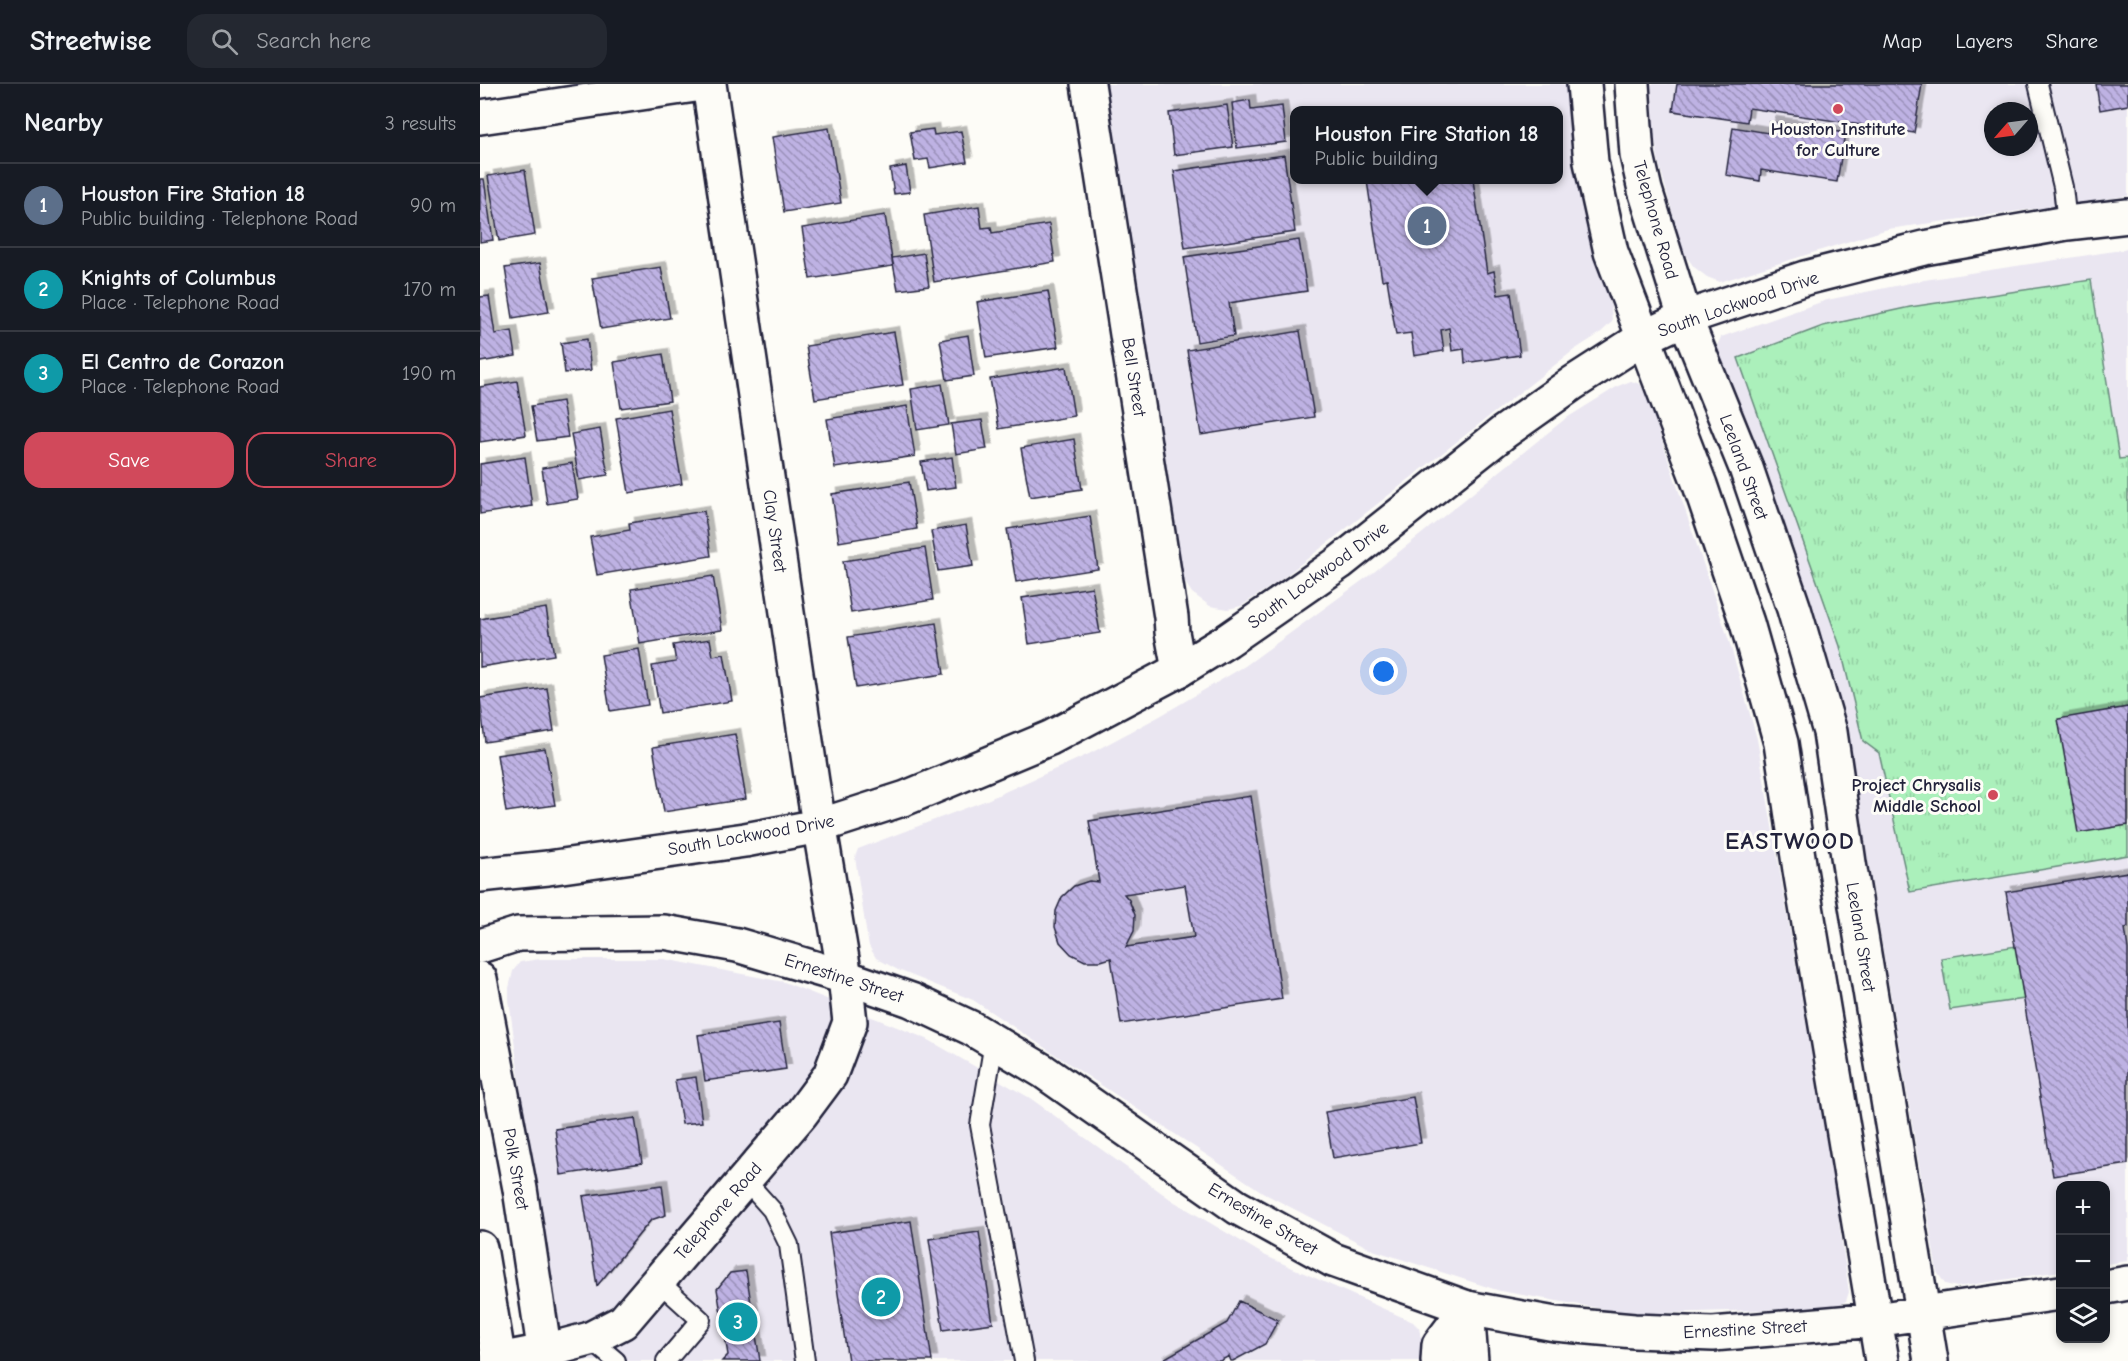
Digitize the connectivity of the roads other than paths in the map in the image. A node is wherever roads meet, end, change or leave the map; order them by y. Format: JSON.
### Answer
{"nodes":[{"id":1,"x":702,"y":84,"type":"edge"},
{"id":2,"x":709,"y":84,"type":"edge"},
{"id":3,"x":1088,"y":84,"type":"edge"},
{"id":4,"x":1584,"y":84,"type":"edge"},
{"id":5,"x":1632,"y":84,"type":"edge"},
{"id":6,"x":2038,"y":84,"type":"edge"},
{"id":7,"x":480,"y":117,"type":"edge"},
{"id":8,"x":2128,"y":216,"type":"edge"},
{"id":9,"x":2067,"y":224,"type":"junction"},
{"id":10,"x":1685,"y":318,"type":"junction"},
{"id":11,"x":1643,"y":338,"type":"junction"},
{"id":12,"x":1179,"y":669,"type":"junction"},
{"id":13,"x":1843,"y":821,"type":"junction"},
{"id":14,"x":819,"y":826,"type":"junction"},
{"id":15,"x":1794,"y":827,"type":"junction"},
{"id":16,"x":480,"y":875,"type":"edge"},
{"id":17,"x":480,"y":946,"type":"edge"},
{"id":18,"x":845,"y":977,"type":"junction"},
{"id":19,"x":480,"y":979,"type":"edge"},
{"id":20,"x":994,"y":1042,"type":"junction"},
{"id":21,"x":745,"y":1180,"type":"junction"},
{"id":22,"x":480,"y":1248,"type":"edge"},
{"id":23,"x":658,"y":1281,"type":"junction"},
{"id":24,"x":2128,"y":1283,"type":"edge"},
{"id":25,"x":2110,"y":1286,"type":"edge"},
{"id":26,"x":2056,"y":1294,"type":"edge"},
{"id":27,"x":1467,"y":1308,"type":"junction"},
{"id":28,"x":1923,"y":1313,"type":"junction"},
{"id":29,"x":1875,"y":1320,"type":"junction"},
{"id":30,"x":590,"y":1339,"type":"junction"},
{"id":31,"x":546,"y":1356,"type":"edge"},
{"id":32,"x":498,"y":1360,"type":"edge"},
{"id":33,"x":616,"y":1361,"type":"edge"},
{"id":34,"x":666,"y":1361,"type":"edge"},
{"id":35,"x":804,"y":1361,"type":"edge"},
{"id":36,"x":1024,"y":1361,"type":"edge"},
{"id":37,"x":1438,"y":1361,"type":"edge"},
{"id":38,"x":1471,"y":1361,"type":"edge"},
{"id":39,"x":1882,"y":1361,"type":"edge"},
{"id":40,"x":1931,"y":1361,"type":"edge"}],
"edges":[{"from":1,"to":7,"type":"main road"},
{"from":2,"to":14,"type":"main road","name":"Clay Street"},
{"from":3,"to":12,"type":"main road","name":"Bell Street"},
{"from":4,"to":11,"type":"main road"},
{"from":5,"to":10,"type":"main road","name":"Telephone Road"},
{"from":6,"to":9,"type":"lane"},
{"from":8,"to":9,"type":"main road","name":"South Lockwood Drive"},
{"from":9,"to":10,"type":"main road","name":"South Lockwood Drive"},
{"from":10,"to":11,"type":"main road","name":"South Lockwood Drive"},
{"from":10,"to":13,"type":"main road","name":"Leeland Street"},
{"from":11,"to":12,"type":"main road","name":"South Lockwood Drive"},
{"from":11,"to":15,"type":"main road"},
{"from":12,"to":14,"type":"main road","name":"South Lockwood Drive"},
{"from":13,"to":15,"type":"main road"},
{"from":13,"to":28,"type":"main road","name":"Leeland Street"},
{"from":14,"to":16,"type":"main road","name":"South Lockwood Drive"},
{"from":14,"to":18,"type":"main road","name":"Clay Street"},
{"from":15,"to":29,"type":"main road"},
{"from":17,"to":18,"type":"main road","name":"Ernestine Street"},
{"from":18,"to":20,"type":"main road","name":"Ernestine Street"},
{"from":18,"to":21,"type":"main road","name":"Telephone Road"},
{"from":19,"to":31,"type":"main road","name":"Polk Street"},
{"from":20,"to":27,"type":"main road","name":"Ernestine Street"},
{"from":20,"to":36,"type":"lane"},
{"from":21,"to":23,"type":"main road","name":"Telephone Road"},
{"from":21,"to":35,"type":"lane"},
{"from":22,"to":32,"type":"main road"},
{"from":23,"to":30,"type":"main road","name":"Telephone Road"},
{"from":23,"to":34,"type":"lane"},
{"from":24,"to":25,"type":"main road"},
{"from":26,"to":28,"type":"main road","name":"Ernestine Street"},
{"from":27,"to":29,"type":"main road","name":"Ernestine Street"},
{"from":27,"to":37,"type":"main road"},
{"from":27,"to":38,"type":"main road"},
{"from":28,"to":29,"type":"main road","name":"Ernestine Street"},
{"from":28,"to":40,"type":"main road","name":"Leeland Street"},
{"from":29,"to":39,"type":"main road"},
{"from":30,"to":31,"type":"main road","name":"Telephone Road"},
{"from":30,"to":33,"type":"lane"},
{"from":31,"to":32,"type":"main road","name":"Telephone Road"}]}
